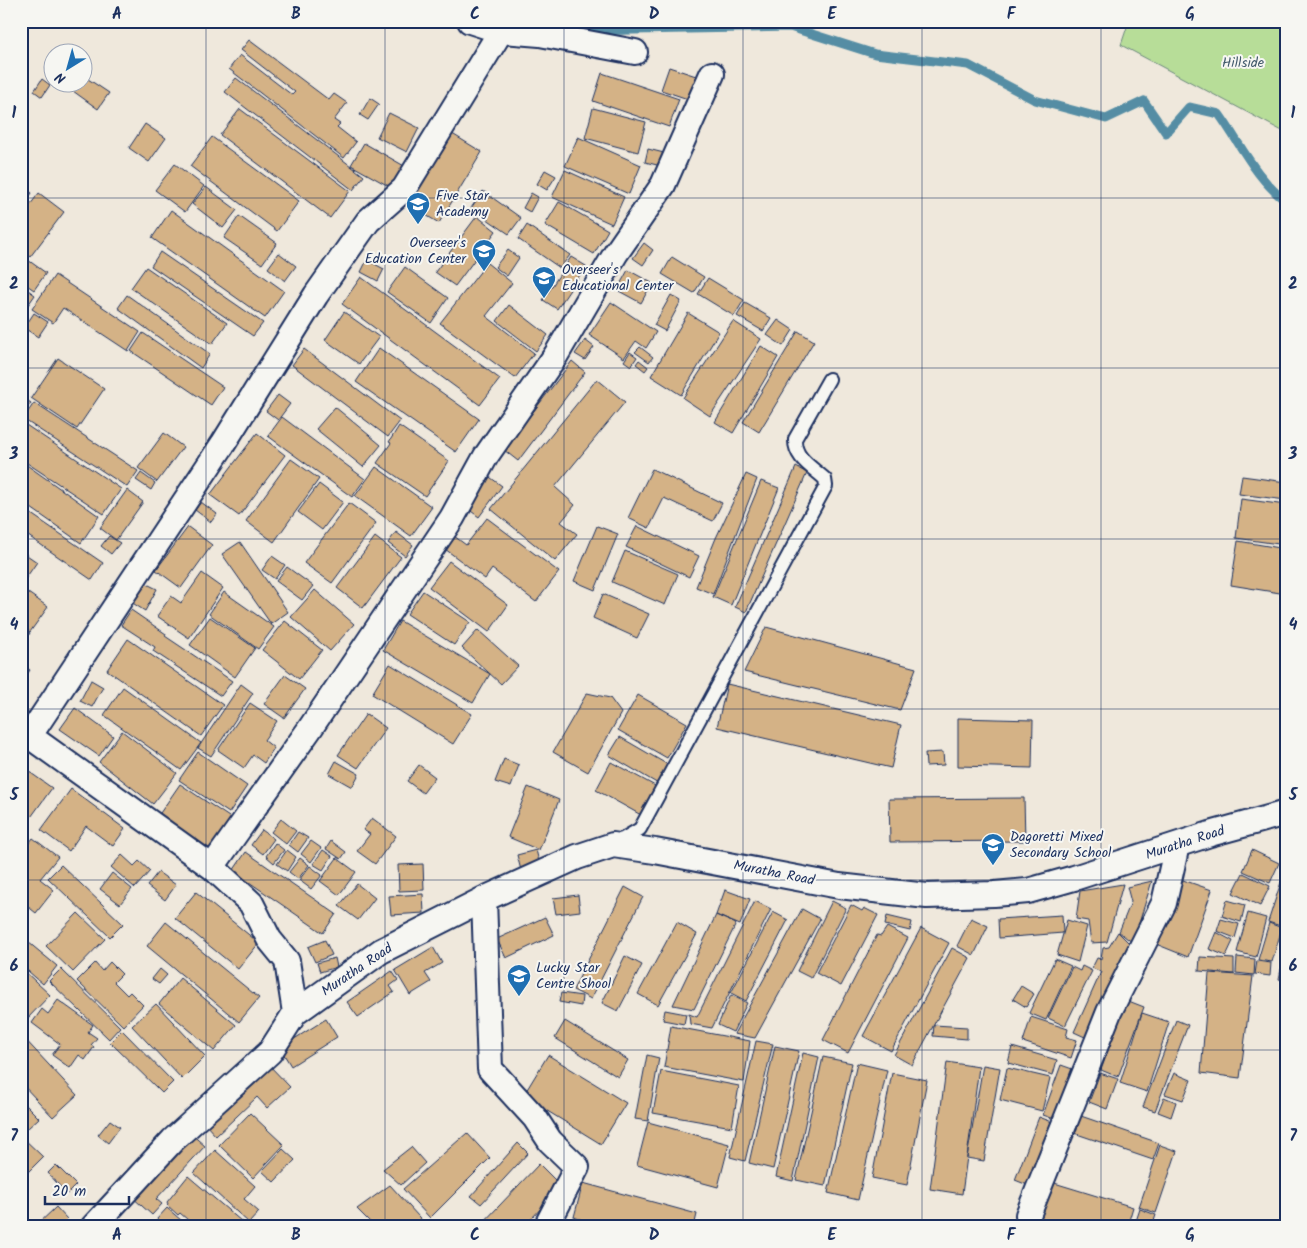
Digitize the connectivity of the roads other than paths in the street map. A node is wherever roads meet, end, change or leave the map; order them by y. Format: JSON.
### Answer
{"nodes":[{"id":1,"x":470,"y":21,"type":"edge"},
{"id":2,"x":504,"y":25,"type":"edge"},
{"id":3,"x":635,"y":52,"type":"dead end"},
{"id":4,"x":712,"y":74,"type":"dead end"},
{"id":5,"x":829,"y":379,"type":"dead end"},
{"id":6,"x":26,"y":732,"type":"edge"},
{"id":7,"x":1286,"y":813,"type":"edge"},
{"id":8,"x":613,"y":845,"type":"junction"},
{"id":9,"x":1177,"y":845,"type":"junction"},
{"id":10,"x":212,"y":867,"type":"junction"},
{"id":11,"x":484,"y":900,"type":"junction"},
{"id":12,"x":295,"y":1013,"type":"junction"},
{"id":13,"x":1028,"y":1215,"type":"dead end"},
{"id":14,"x":93,"y":1227,"type":"edge"},
{"id":15,"x":546,"y":1227,"type":"edge"}],
"edges":[{"from":1,"to":2,"type":"street"},
{"from":2,"to":3,"type":"street"},
{"from":2,"to":6,"type":"street"},
{"from":4,"to":10,"type":"street"},
{"from":5,"to":8,"type":"lane"},
{"from":6,"to":10,"type":"street"},
{"from":7,"to":9,"type":"street","name":"Muratha Road"},
{"from":8,"to":9,"type":"street","name":"Muratha Road"},
{"from":8,"to":11,"type":"street","name":"Muratha Road"},
{"from":9,"to":13,"type":"street"},
{"from":10,"to":12,"type":"street"},
{"from":11,"to":12,"type":"street","name":"Muratha Road"},
{"from":11,"to":15,"type":"street"},
{"from":12,"to":14,"type":"street","name":"Muratha Road"}]}
